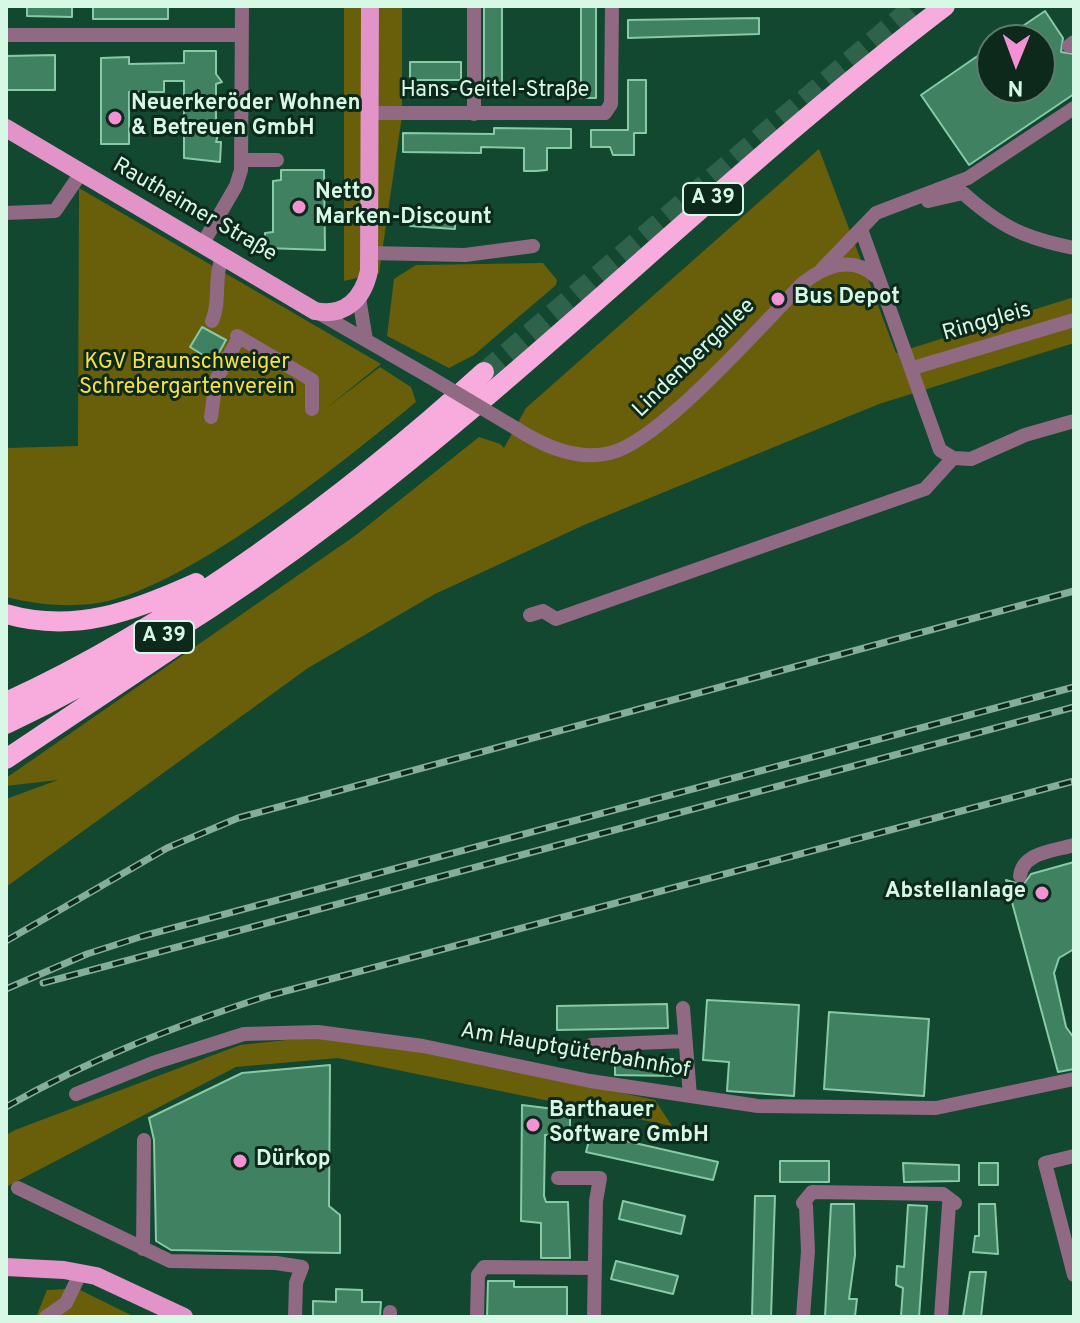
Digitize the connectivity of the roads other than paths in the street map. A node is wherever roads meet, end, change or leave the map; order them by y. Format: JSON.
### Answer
{"nodes":[{"id":1,"x":242,"y":6,"type":"edge"},
{"id":2,"x":370,"y":6,"type":"edge"},
{"id":3,"x":474,"y":6,"type":"edge"},
{"id":4,"x":612,"y":6,"type":"edge"},
{"id":5,"x":945,"y":6,"type":"edge"},
{"id":6,"x":6,"y":35,"type":"edge"},
{"id":7,"x":242,"y":35,"type":"junction"},
{"id":8,"x":1074,"y":108,"type":"edge"},
{"id":9,"x":370,"y":113,"type":"junction"},
{"id":10,"x":474,"y":114,"type":"junction"},
{"id":11,"x":6,"y":128,"type":"edge"},
{"id":12,"x":242,"y":160,"type":"junction"},
{"id":13,"x":277,"y":160,"type":"dead end"},
{"id":14,"x":81,"y":173,"type":"junction"},
{"id":15,"x":900,"y":204,"type":"junction"},
{"id":16,"x":6,"y":213,"type":"edge"},
{"id":17,"x":861,"y":229,"type":"junction"},
{"id":18,"x":203,"y":243,"type":"junction"},
{"id":19,"x":533,"y":246,"type":"dead end"},
{"id":20,"x":1074,"y":248,"type":"edge"},
{"id":21,"x":369,"y":253,"type":"junction"},
{"id":22,"x":223,"y":255,"type":"junction"},
{"id":23,"x":821,"y":269,"type":"junction"},
{"id":24,"x":875,"y":276,"type":"junction"},
{"id":25,"x":359,"y":298,"type":"junction"},
{"id":26,"x":315,"y":311,"type":"junction"},
{"id":27,"x":1074,"y":320,"type":"edge"},
{"id":28,"x":212,"y":321,"type":"dead end"},
{"id":29,"x":366,"y":340,"type":"junction"},
{"id":30,"x":913,"y":368,"type":"junction"},
{"id":31,"x":484,"y":372,"type":"tunnel mouth"},
{"id":32,"x":312,"y":409,"type":"dead end"},
{"id":33,"x":211,"y":417,"type":"dead end"},
{"id":34,"x":1074,"y":421,"type":"edge"},
{"id":35,"x":953,"y":458,"type":"junction"},
{"id":36,"x":314,"y":537,"type":"junction"},
{"id":37,"x":244,"y":562,"type":"junction"},
{"id":38,"x":6,"y":614,"type":"edge"},
{"id":39,"x":530,"y":615,"type":"dead end"},
{"id":40,"x":6,"y":702,"type":"edge"},
{"id":41,"x":6,"y":724,"type":"edge"},
{"id":42,"x":6,"y":759,"type":"edge"},
{"id":43,"x":1074,"y":845,"type":"edge"},
{"id":44,"x":1020,"y":876,"type":"dead end"},
{"id":45,"x":683,"y":1008,"type":"dead end"},
{"id":46,"x":685,"y":1041,"type":"junction"},
{"id":47,"x":591,"y":1045,"type":"dead end"},
{"id":48,"x":1074,"y":1079,"type":"edge"},
{"id":49,"x":76,"y":1094,"type":"dead end"},
{"id":50,"x":690,"y":1096,"type":"junction"},
{"id":51,"x":144,"y":1140,"type":"dead end"},
{"id":52,"x":1074,"y":1156,"type":"edge"},
{"id":53,"x":558,"y":1178,"type":"dead end"},
{"id":54,"x":18,"y":1188,"type":"dead end"},
{"id":55,"x":143,"y":1249,"type":"junction"},
{"id":56,"x":6,"y":1267,"type":"edge"},
{"id":57,"x":302,"y":1267,"type":"junction"},
{"id":58,"x":594,"y":1268,"type":"junction"},
{"id":59,"x":81,"y":1272,"type":"junction"},
{"id":60,"x":1074,"y":1275,"type":"edge"},
{"id":61,"x":67,"y":1310,"type":"edge"},
{"id":62,"x":175,"y":1315,"type":"edge"},
{"id":63,"x":46,"y":1317,"type":"edge"},
{"id":64,"x":295,"y":1317,"type":"edge"},
{"id":65,"x":304,"y":1317,"type":"edge"},
{"id":66,"x":477,"y":1317,"type":"edge"},
{"id":67,"x":594,"y":1317,"type":"edge"},
{"id":68,"x":803,"y":1317,"type":"edge"},
{"id":69,"x":941,"y":1317,"type":"edge"}],
"edges":[{"from":1,"to":7,"type":"street"},
{"from":2,"to":9,"type":"main road"},
{"from":3,"to":10,"type":"street"},
{"from":4,"to":10,"type":"street","name":"Hans-Geitel-Straße"},
{"from":5,"to":36,"type":"highway","number":"A 39"},
{"from":6,"to":7,"type":"street"},
{"from":7,"to":12,"type":"street"},
{"from":8,"to":15,"type":"street"},
{"from":9,"to":10,"type":"street","name":"Hans-Geitel-Straße"},
{"from":9,"to":21,"type":"main road"},
{"from":11,"to":14,"type":"main road","name":"Rautheimer Straße"},
{"from":12,"to":13,"type":"street"},
{"from":12,"to":18,"type":"street"},
{"from":14,"to":16,"type":"street"},
{"from":14,"to":18,"type":"main road","name":"Rautheimer Straße"},
{"from":15,"to":17,"type":"street","name":"Lindenbergallee"},
{"from":15,"to":20,"type":"street"},
{"from":17,"to":23,"type":"street","name":"Lindenbergallee"},
{"from":17,"to":24,"type":"street"},
{"from":18,"to":22,"type":"main road","name":"Rautheimer Straße"},
{"from":19,"to":21,"type":"street"},
{"from":21,"to":25,"type":"main road"},
{"from":22,"to":26,"type":"main road","name":"Rautheimer Straße"},
{"from":22,"to":28,"type":"street"},
{"from":23,"to":24,"type":"street"},
{"from":23,"to":29,"type":"street","name":"Lindenbergallee","bridge":true},
{"from":24,"to":30,"type":"street"},
{"from":25,"to":26,"type":"main road"},
{"from":25,"to":29,"type":"street"},
{"from":26,"to":29,"type":"street","name":"Lindenbergallee"},
{"from":27,"to":30,"type":"street","name":"Ringgleis"},
{"from":30,"to":35,"type":"street"},
{"from":31,"to":37,"type":"highway","number":"A 39"},
{"from":32,"to":33,"type":"street"},
{"from":34,"to":35,"type":"street"},
{"from":35,"to":39,"type":"street"},
{"from":36,"to":41,"type":"highway","number":"A 39"},
{"from":36,"to":42,"type":"highway"},
{"from":37,"to":38,"type":"highway"},
{"from":37,"to":40,"type":"highway","number":"A 39"},
{"from":43,"to":44,"type":"street"},
{"from":45,"to":46,"type":"street"},
{"from":46,"to":47,"type":"street"},
{"from":46,"to":50,"type":"street"},
{"from":48,"to":50,"type":"street","name":"Am Hauptgüterbahnhof"},
{"from":49,"to":50,"type":"street","name":"Am Hauptgüterbahnhof"},
{"from":51,"to":55,"type":"street"},
{"from":52,"to":60,"type":"street"},
{"from":53,"to":58,"type":"street"},
{"from":54,"to":55,"type":"street"},
{"from":55,"to":57,"type":"street"},
{"from":56,"to":59,"type":"main road"},
{"from":57,"to":64,"type":"street"},
{"from":57,"to":65,"type":"street"},
{"from":58,"to":66,"type":"street"},
{"from":58,"to":67,"type":"street"},
{"from":59,"to":61,"type":"street"},
{"from":59,"to":62,"type":"main road"},
{"from":61,"to":63,"type":"street"},
{"from":68,"to":69,"type":"street"}]}
